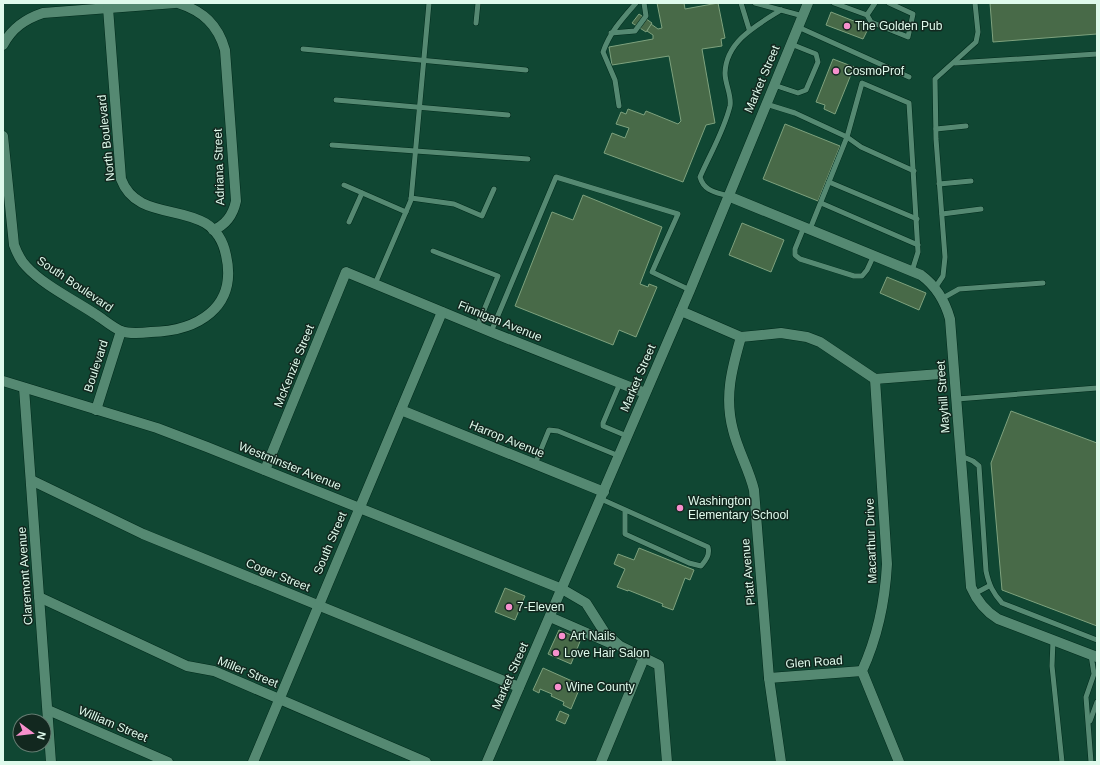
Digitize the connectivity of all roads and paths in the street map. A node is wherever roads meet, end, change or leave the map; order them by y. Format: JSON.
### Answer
{"nodes":[{"id":1,"x":177,"y":3,"type":"edge"},
{"id":2,"x":430,"y":3,"type":"edge"},
{"id":3,"x":478,"y":3,"type":"edge"},
{"id":4,"x":636,"y":3,"type":"edge"},
{"id":5,"x":644,"y":3,"type":"edge"},
{"id":6,"x":741,"y":3,"type":"edge"},
{"id":7,"x":755,"y":3,"type":"edge"},
{"id":8,"x":808,"y":3,"type":"edge"},
{"id":9,"x":834,"y":3,"type":"edge"},
{"id":10,"x":875,"y":3,"type":"edge"},
{"id":11,"x":889,"y":3,"type":"edge"},
{"id":12,"x":975,"y":3,"type":"edge"},
{"id":13,"x":108,"y":8,"type":"junction"},
{"id":14,"x":781,"y":10,"type":"junction"},
{"id":15,"x":867,"y":15,"type":"junction"},
{"id":16,"x":803,"y":16,"type":"junction"},
{"id":17,"x":476,"y":23,"type":"dead end"},
{"id":18,"x":798,"y":27,"type":"junction"},
{"id":19,"x":749,"y":29,"type":"junction"},
{"id":20,"x":611,"y":33,"type":"junction"},
{"id":21,"x":791,"y":44,"type":"junction"},
{"id":22,"x":3,"y":45,"type":"edge"},
{"id":23,"x":303,"y":49,"type":"dead end"},
{"id":24,"x":1097,"y":54,"type":"edge"},
{"id":25,"x":424,"y":60,"type":"junction"},
{"id":26,"x":955,"y":63,"type":"junction"},
{"id":27,"x":526,"y":70,"type":"dead end"},
{"id":28,"x":909,"y":77,"type":"dead end"},
{"id":29,"x":774,"y":85,"type":"junction"},
{"id":30,"x":336,"y":100,"type":"dead end"},
{"id":31,"x":766,"y":104,"type":"junction"},
{"id":32,"x":420,"y":106,"type":"junction"},
{"id":33,"x":619,"y":106,"type":"dead end"},
{"id":34,"x":508,"y":115,"type":"dead end"},
{"id":35,"x":966,"y":126,"type":"dead end"},
{"id":36,"x":936,"y":130,"type":"junction"},
{"id":37,"x":3,"y":136,"type":"edge"},
{"id":38,"x":847,"y":137,"type":"junction"},
{"id":39,"x":332,"y":145,"type":"dead end"},
{"id":40,"x":416,"y":150,"type":"junction"},
{"id":41,"x":528,"y":159,"type":"dead end"},
{"id":42,"x":914,"y":171,"type":"junction"},
{"id":43,"x":971,"y":181,"type":"dead end"},
{"id":44,"x":829,"y":182,"type":"junction"},
{"id":45,"x":939,"y":184,"type":"junction"},
{"id":46,"x":344,"y":185,"type":"dead end"},
{"id":47,"x":494,"y":189,"type":"dead end"},
{"id":48,"x":362,"y":193,"type":"junction"},
{"id":49,"x":728,"y":196,"type":"junction"},
{"id":50,"x":411,"y":198,"type":"junction"},
{"id":51,"x":821,"y":203,"type":"junction"},
{"id":52,"x":981,"y":209,"type":"dead end"},
{"id":53,"x":406,"y":212,"type":"junction"},
{"id":54,"x":942,"y":214,"type":"junction"},
{"id":55,"x":917,"y":219,"type":"junction"},
{"id":56,"x":349,"y":222,"type":"dead end"},
{"id":57,"x":807,"y":228,"type":"junction"},
{"id":58,"x":213,"y":230,"type":"junction"},
{"id":59,"x":918,"y":245,"type":"junction"},
{"id":60,"x":433,"y":250,"type":"dead end"},
{"id":61,"x":874,"y":255,"type":"junction"},
{"id":62,"x":912,"y":271,"type":"junction"},
{"id":63,"x":346,"y":272,"type":"joint"},
{"id":64,"x":1043,"y":283,"type":"dead end"},
{"id":65,"x":375,"y":284,"type":"junction"},
{"id":66,"x":935,"y":288,"type":"junction"},
{"id":67,"x":690,"y":290,"type":"junction"},
{"id":68,"x":943,"y":298,"type":"junction"},
{"id":69,"x":681,"y":311,"type":"junction"},
{"id":70,"x":442,"y":312,"type":"junction"},
{"id":71,"x":477,"y":326,"type":"junction"},
{"id":72,"x":121,"y":331,"type":"junction"},
{"id":73,"x":491,"y":332,"type":"junction"},
{"id":74,"x":741,"y":337,"type":"junction"},
{"id":75,"x":940,"y":374,"type":"dead end"},
{"id":76,"x":875,"y":379,"type":"junction"},
{"id":77,"x":3,"y":381,"type":"edge"},
{"id":78,"x":620,"y":383,"type":"junction"},
{"id":79,"x":24,"y":388,"type":"junction"},
{"id":80,"x":1097,"y":388,"type":"edge"},
{"id":81,"x":645,"y":393,"type":"junction"},
{"id":82,"x":957,"y":399,"type":"junction"},
{"id":83,"x":96,"y":410,"type":"junction"},
{"id":84,"x":401,"y":410,"type":"junction"},
{"id":85,"x":627,"y":436,"type":"junction"},
{"id":86,"x":619,"y":456,"type":"junction"},
{"id":87,"x":961,"y":456,"type":"junction"},
{"id":88,"x":535,"y":464,"type":"junction"},
{"id":89,"x":265,"y":470,"type":"junction"},
{"id":90,"x":31,"y":480,"type":"junction"},
{"id":91,"x":602,"y":496,"type":"junction"},
{"id":92,"x":359,"y":508,"type":"junction"},
{"id":93,"x":626,"y":511,"type":"junction"},
{"id":94,"x":989,"y":586,"type":"junction"},
{"id":95,"x":562,"y":589,"type":"junction"},
{"id":96,"x":974,"y":594,"type":"junction"},
{"id":97,"x":40,"y":597,"type":"junction"},
{"id":98,"x":318,"y":605,"type":"junction"},
{"id":99,"x":550,"y":616,"type":"junction"},
{"id":100,"x":1053,"y":640,"type":"junction"},
{"id":101,"x":1097,"y":640,"type":"edge"},
{"id":102,"x":623,"y":649,"type":"junction"},
{"id":103,"x":1094,"y":656,"type":"edge"},
{"id":104,"x":644,"y":658,"type":"junction"},
{"id":105,"x":862,"y":671,"type":"junction"},
{"id":106,"x":769,"y":678,"type":"junction"},
{"id":107,"x":519,"y":687,"type":"junction"},
{"id":108,"x":279,"y":699,"type":"junction"},
{"id":109,"x":1097,"y":702,"type":"edge"},
{"id":110,"x":48,"y":710,"type":"junction"},
{"id":111,"x":1089,"y":722,"type":"junction"},
{"id":112,"x":51,"y":762,"type":"edge"},
{"id":113,"x":168,"y":762,"type":"edge"},
{"id":114,"x":253,"y":762,"type":"edge"},
{"id":115,"x":426,"y":762,"type":"edge"},
{"id":116,"x":487,"y":762,"type":"edge"},
{"id":117,"x":601,"y":762,"type":"edge"},
{"id":118,"x":667,"y":762,"type":"edge"},
{"id":119,"x":781,"y":762,"type":"edge"},
{"id":120,"x":899,"y":762,"type":"edge"},
{"id":121,"x":1062,"y":762,"type":"edge"},
{"id":122,"x":1091,"y":762,"type":"edge"}],
"edges":[{"from":1,"to":13,"type":"street","name":"Adriana Street"},
{"from":1,"to":58,"type":"street","name":"Adriana Street"},
{"from":2,"to":25,"type":"lane"},
{"from":3,"to":17,"type":"lane"},
{"from":4,"to":20,"type":"lane"},
{"from":5,"to":20,"type":"lane"},
{"from":6,"to":19,"type":"lane"},
{"from":7,"to":14,"type":"lane"},
{"from":8,"to":16,"type":"street","name":"Market Street"},
{"from":9,"to":15,"type":"lane"},
{"from":10,"to":15,"type":"lane"},
{"from":11,"to":15,"type":"lane"},
{"from":12,"to":26,"type":"lane"},
{"from":13,"to":22,"type":"street"},
{"from":13,"to":58,"type":"street","name":"North Boulevard"},
{"from":14,"to":16,"type":"lane"},
{"from":14,"to":19,"type":"lane"},
{"from":16,"to":18,"type":"street","name":"Market Street"},
{"from":18,"to":21,"type":"street","name":"Market Street"},
{"from":18,"to":28,"type":"lane"},
{"from":19,"to":49,"type":"lane"},
{"from":20,"to":33,"type":"lane"},
{"from":21,"to":29,"type":"street","name":"Market Street"},
{"from":21,"to":29,"type":"lane"},
{"from":23,"to":25,"type":"lane"},
{"from":24,"to":26,"type":"lane"},
{"from":25,"to":27,"type":"lane"},
{"from":25,"to":32,"type":"lane"},
{"from":26,"to":36,"type":"lane"},
{"from":29,"to":31,"type":"street","name":"Market Street"},
{"from":30,"to":32,"type":"lane"},
{"from":31,"to":38,"type":"lane"},
{"from":31,"to":49,"type":"street","name":"Market Street"},
{"from":32,"to":34,"type":"lane"},
{"from":32,"to":40,"type":"lane"},
{"from":35,"to":36,"type":"lane"},
{"from":36,"to":45,"type":"lane"},
{"from":37,"to":72,"type":"street","name":"South Boulevard"},
{"from":38,"to":42,"type":"lane"},
{"from":38,"to":42,"type":"lane"},
{"from":38,"to":44,"type":"lane"},
{"from":39,"to":40,"type":"lane"},
{"from":40,"to":41,"type":"lane"},
{"from":40,"to":50,"type":"lane"},
{"from":42,"to":55,"type":"lane"},
{"from":43,"to":45,"type":"lane"},
{"from":44,"to":51,"type":"lane"},
{"from":44,"to":55,"type":"lane"},
{"from":45,"to":54,"type":"lane"},
{"from":46,"to":48,"type":"lane"},
{"from":47,"to":50,"type":"lane"},
{"from":48,"to":53,"type":"lane"},
{"from":48,"to":56,"type":"lane"},
{"from":49,"to":57,"type":"street","name":"Mayhill Street"},
{"from":49,"to":67,"type":"street","name":"Market Street"},
{"from":50,"to":53,"type":"lane"},
{"from":51,"to":57,"type":"lane"},
{"from":51,"to":59,"type":"lane"},
{"from":52,"to":54,"type":"lane"},
{"from":53,"to":65,"type":"lane"},
{"from":54,"to":66,"type":"lane"},
{"from":55,"to":59,"type":"lane"},
{"from":57,"to":61,"type":"street","name":"Mayhill Street"},
{"from":57,"to":61,"type":"lane"},
{"from":58,"to":72,"type":"street"},
{"from":59,"to":62,"type":"lane"},
{"from":60,"to":71,"type":"lane"},
{"from":61,"to":62,"type":"street","name":"Mayhill Street"},
{"from":62,"to":66,"type":"street","name":"Mayhill Street"},
{"from":63,"to":65,"type":"street","name":"Finnigan Avenue"},
{"from":63,"to":89,"type":"street","name":"McKenzie Street"},
{"from":64,"to":68,"type":"lane"},
{"from":65,"to":70,"type":"street","name":"Finnigan Avenue"},
{"from":66,"to":68,"type":"street","name":"Mayhill Street"},
{"from":67,"to":69,"type":"street","name":"Market Street"},
{"from":67,"to":73,"type":"lane"},
{"from":68,"to":82,"type":"street","name":"Mayhill Street"},
{"from":69,"to":74,"type":"street"},
{"from":69,"to":81,"type":"street","name":"Market Street"},
{"from":70,"to":71,"type":"street","name":"Finnigan Avenue"},
{"from":70,"to":84,"type":"street","name":"South Street"},
{"from":71,"to":73,"type":"street","name":"Finnigan Avenue"},
{"from":72,"to":83,"type":"street","name":"Boulevard"},
{"from":73,"to":78,"type":"street","name":"Finnigan Avenue"},
{"from":74,"to":76,"type":"street"},
{"from":74,"to":106,"type":"street","name":"Platt Avenue"},
{"from":75,"to":76,"type":"street"},
{"from":76,"to":105,"type":"street","name":"Macarthur Drive"},
{"from":77,"to":79,"type":"street","name":"Westminster Avenue"},
{"from":78,"to":81,"type":"street","name":"Finnigan Avenue"},
{"from":78,"to":85,"type":"lane"},
{"from":79,"to":83,"type":"street","name":"Westminster Avenue"},
{"from":79,"to":90,"type":"street","name":"Claremont Avenue"},
{"from":80,"to":82,"type":"lane"},
{"from":81,"to":85,"type":"street","name":"Market Street"},
{"from":82,"to":87,"type":"street","name":"Mayhill Street"},
{"from":83,"to":89,"type":"street","name":"Westminster Avenue"},
{"from":84,"to":88,"type":"street","name":"Harrop Avenue"},
{"from":84,"to":92,"type":"street","name":"South Street"},
{"from":85,"to":86,"type":"street","name":"Market Street"},
{"from":86,"to":88,"type":"lane"},
{"from":86,"to":91,"type":"street","name":"Market Street"},
{"from":87,"to":94,"type":"lane"},
{"from":87,"to":96,"type":"street","name":"Mayhill Street"},
{"from":88,"to":91,"type":"street","name":"Harrop Avenue"},
{"from":89,"to":92,"type":"street","name":"Westminster Avenue"},
{"from":90,"to":97,"type":"street","name":"Claremont Avenue"},
{"from":90,"to":98,"type":"street","name":"Coger Street"},
{"from":91,"to":93,"type":"lane"},
{"from":91,"to":95,"type":"street","name":"Market Street"},
{"from":92,"to":95,"type":"street","name":"Westminster Avenue"},
{"from":92,"to":98,"type":"street","name":"South Street"},
{"from":93,"to":93,"type":"lane"},
{"from":94,"to":96,"type":"lane"},
{"from":94,"to":101,"type":"lane"},
{"from":95,"to":99,"type":"street","name":"Market Street"},
{"from":95,"to":102,"type":"street","name":"Westminster Avenue"},
{"from":96,"to":100,"type":"street","name":"Mayhill Street"},
{"from":97,"to":108,"type":"street","name":"Miller Street"},
{"from":97,"to":110,"type":"street","name":"Claremont Avenue"},
{"from":98,"to":107,"type":"street","name":"Coger Street"},
{"from":98,"to":108,"type":"street","name":"South Street"},
{"from":99,"to":102,"type":"street"},
{"from":99,"to":107,"type":"street","name":"Market Street"},
{"from":100,"to":103,"type":"street","name":"Mayhill Street"},
{"from":100,"to":121,"type":"lane"},
{"from":102,"to":104,"type":"street"},
{"from":103,"to":111,"type":"lane"},
{"from":104,"to":117,"type":"street"},
{"from":104,"to":118,"type":"street"},
{"from":105,"to":106,"type":"street","name":"Glen Road"},
{"from":105,"to":120,"type":"street"},
{"from":106,"to":119,"type":"street","name":"Platt Avenue"},
{"from":107,"to":116,"type":"street","name":"Market Street"},
{"from":108,"to":114,"type":"street","name":"South Street"},
{"from":108,"to":115,"type":"street","name":"Miller Street"},
{"from":109,"to":111,"type":"lane"},
{"from":110,"to":112,"type":"street","name":"Claremont Avenue"},
{"from":110,"to":113,"type":"street","name":"William Street"},
{"from":111,"to":122,"type":"lane"}]}
